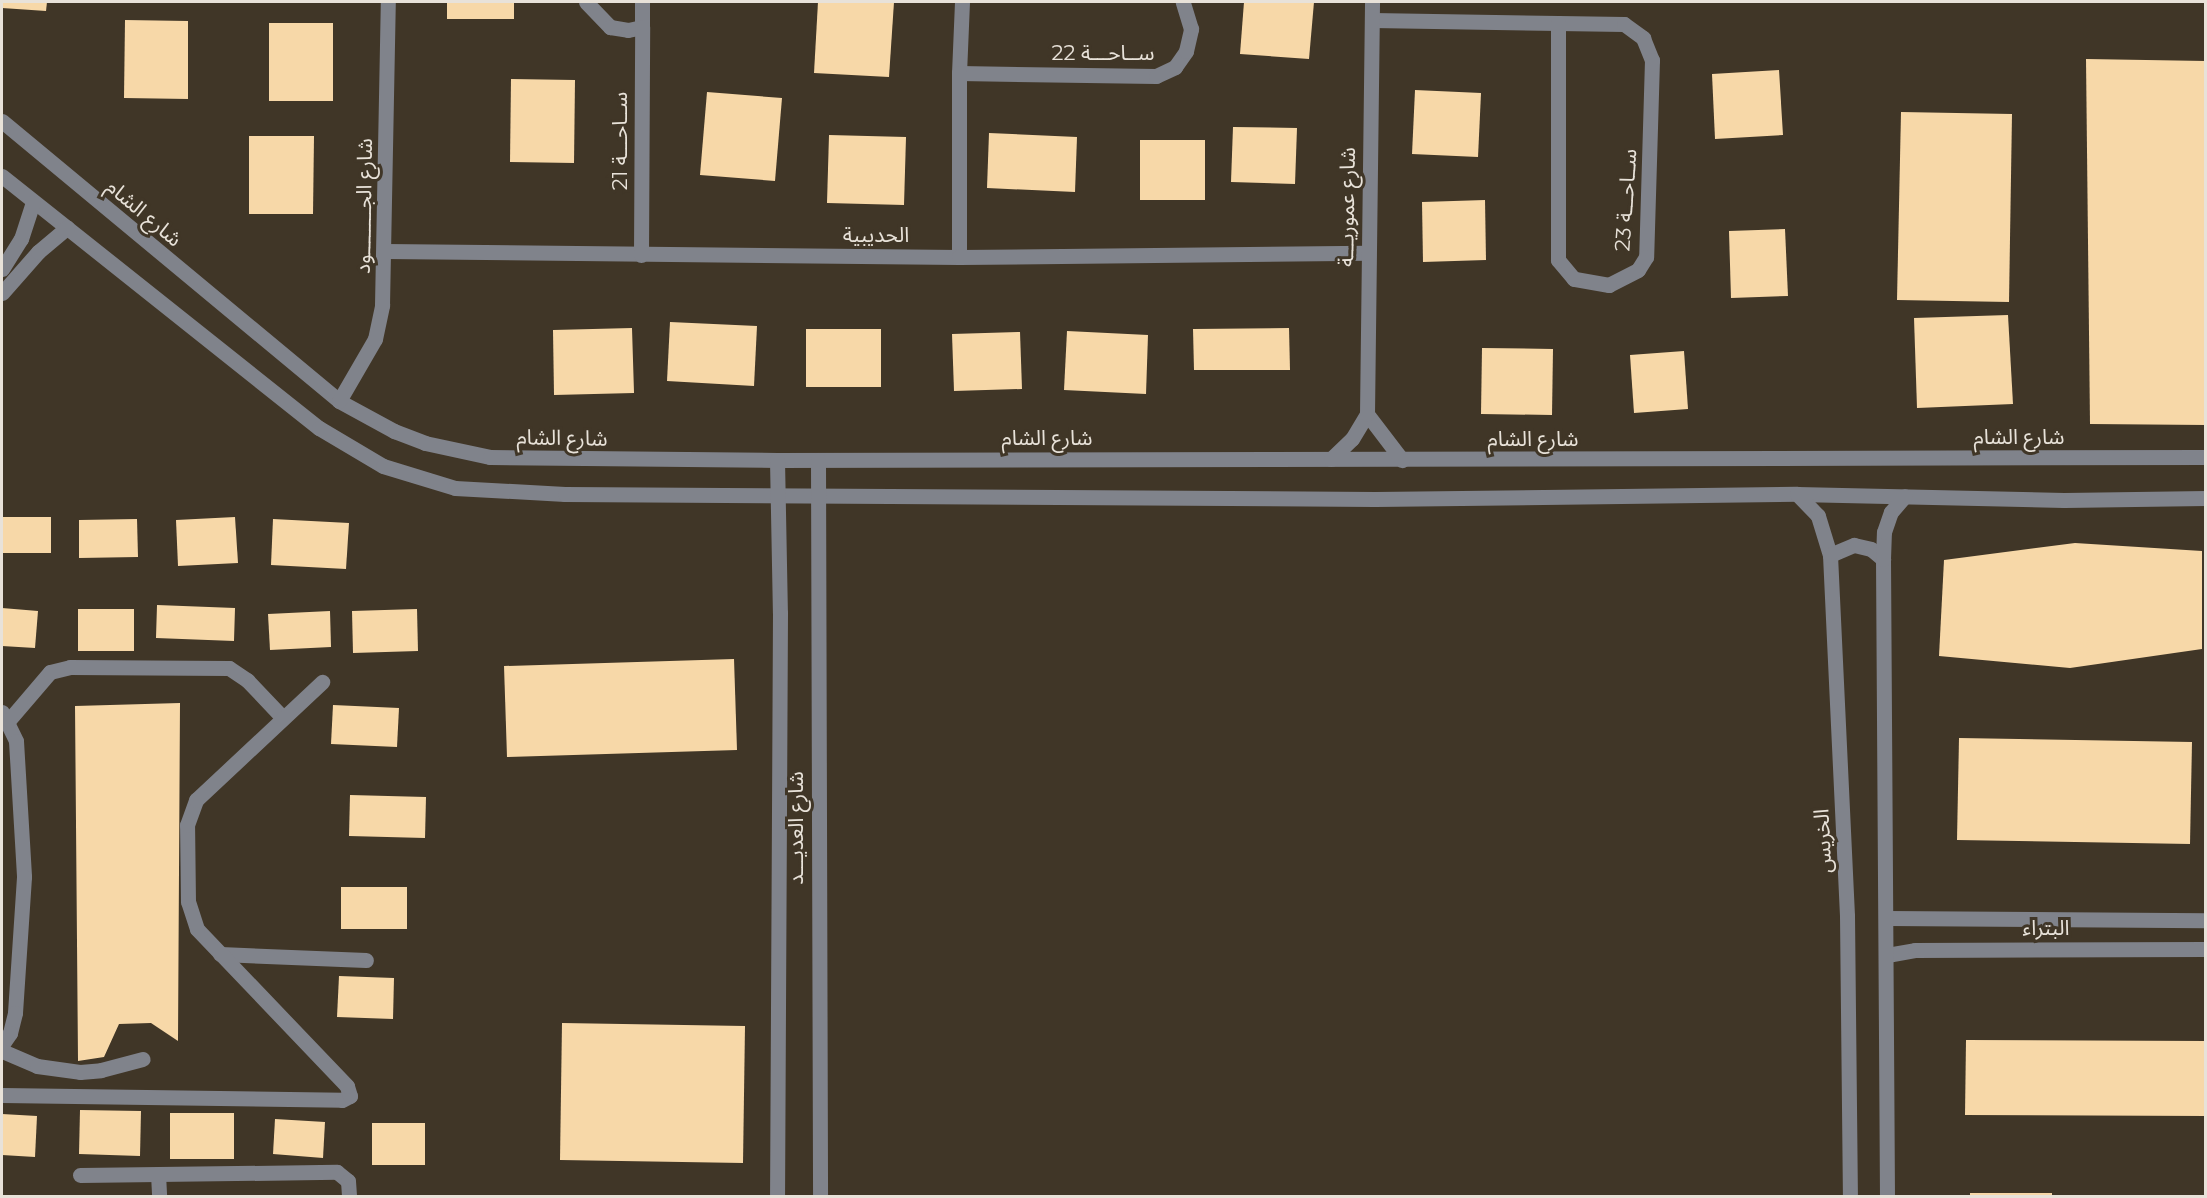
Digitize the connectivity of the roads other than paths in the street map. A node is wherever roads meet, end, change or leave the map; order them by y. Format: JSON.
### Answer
{"nodes":[{"id":1,"x":388,"y":2,"type":"edge"},
{"id":2,"x":586,"y":2,"type":"edge"},
{"id":3,"x":642,"y":2,"type":"edge"},
{"id":4,"x":962,"y":2,"type":"edge"},
{"id":5,"x":1184,"y":2,"type":"edge"},
{"id":6,"x":1372,"y":2,"type":"edge"},
{"id":7,"x":1372,"y":20,"type":"junction"},
{"id":8,"x":1558,"y":23,"type":"junction"},
{"id":9,"x":642,"y":27,"type":"junction"},
{"id":10,"x":959,"y":73,"type":"junction"},
{"id":11,"x":2,"y":121,"type":"edge"},
{"id":12,"x":2,"y":176,"type":"edge"},
{"id":13,"x":33,"y":202,"type":"junction"},
{"id":14,"x":67,"y":228,"type":"junction"},
{"id":15,"x":385,"y":251,"type":"junction"},
{"id":16,"x":1367,"y":253,"type":"junction"},
{"id":17,"x":641,"y":255,"type":"junction"},
{"id":18,"x":959,"y":257,"type":"junction"},
{"id":19,"x":2,"y":269,"type":"edge"},
{"id":20,"x":2,"y":293,"type":"edge"},
{"id":21,"x":339,"y":401,"type":"junction"},
{"id":22,"x":1366,"y":414,"type":"junction"},
{"id":23,"x":2205,"y":457,"type":"edge"},
{"id":24,"x":1331,"y":459,"type":"junction"},
{"id":25,"x":777,"y":460,"type":"junction"},
{"id":26,"x":818,"y":460,"type":"junction"},
{"id":27,"x":1402,"y":460,"type":"junction"},
{"id":28,"x":778,"y":494,"type":"junction"},
{"id":29,"x":817,"y":494,"type":"junction"},
{"id":30,"x":1797,"y":494,"type":"junction"},
{"id":31,"x":1905,"y":496,"type":"junction"},
{"id":32,"x":2205,"y":498,"type":"edge"},
{"id":33,"x":1830,"y":555,"type":"junction"},
{"id":34,"x":1883,"y":559,"type":"junction"},
{"id":35,"x":322,"y":682,"type":"dead end"},
{"id":36,"x":5,"y":716,"type":"edge"},
{"id":37,"x":284,"y":718,"type":"junction"},
{"id":38,"x":1887,"y":918,"type":"junction"},
{"id":39,"x":2205,"y":920,"type":"edge"},
{"id":40,"x":2205,"y":949,"type":"edge"},
{"id":41,"x":220,"y":954,"type":"junction"},
{"id":42,"x":1887,"y":955,"type":"junction"},
{"id":43,"x":366,"y":960,"type":"dead end"},
{"id":44,"x":2,"y":1045,"type":"edge"},
{"id":45,"x":2,"y":1051,"type":"edge"},
{"id":46,"x":143,"y":1059,"type":"dead end"},
{"id":47,"x":2,"y":1095,"type":"edge"},
{"id":48,"x":158,"y":1174,"type":"junction"},
{"id":49,"x":80,"y":1175,"type":"dead end"},
{"id":50,"x":159,"y":1197,"type":"edge"},
{"id":51,"x":350,"y":1197,"type":"edge"},
{"id":52,"x":777,"y":1197,"type":"edge"},
{"id":53,"x":820,"y":1197,"type":"edge"},
{"id":54,"x":1850,"y":1197,"type":"edge"},
{"id":55,"x":1887,"y":1197,"type":"edge"}],
"edges":[{"from":1,"to":15,"type":"street","name":"شارع الجــــــــود"},
{"from":2,"to":9,"type":"street"},
{"from":3,"to":9,"type":"street","name":"ســاحـــة 21"},
{"from":4,"to":10,"type":"street"},
{"from":5,"to":10,"type":"street","name":"ســاحـــة 22"},
{"from":6,"to":7,"type":"street","name":"شارع عموريـــة"},
{"from":7,"to":8,"type":"street","name":"ســاحـــة 23"},
{"from":7,"to":16,"type":"street","name":"شارع عموريـــة"},
{"from":8,"to":8,"type":"street","name":"ســاحـــة 23"},
{"from":9,"to":17,"type":"street","name":"ســاحـــة 21"},
{"from":10,"to":18,"type":"street"},
{"from":11,"to":21,"type":"street","name":"شارع الشام"},
{"from":12,"to":13,"type":"street"},
{"from":13,"to":14,"type":"street"},
{"from":13,"to":19,"type":"street"},
{"from":14,"to":20,"type":"street"},
{"from":14,"to":28,"type":"street"},
{"from":15,"to":17,"type":"street","name":"الحديبية"},
{"from":15,"to":21,"type":"street","name":"شارع الجــــــــود"},
{"from":16,"to":18,"type":"street","name":"الحديبية"},
{"from":16,"to":22,"type":"street","name":"شارع عموريـــة"},
{"from":17,"to":18,"type":"street","name":"الحديبية"},
{"from":21,"to":25,"type":"street","name":"شارع الشام"},
{"from":22,"to":24,"type":"street","name":"شارع عموريـــة"},
{"from":22,"to":27,"type":"street"},
{"from":23,"to":27,"type":"street","name":"شارع الشام"},
{"from":24,"to":26,"type":"street","name":"شارع الشام"},
{"from":24,"to":27,"type":"street","name":"شارع الشام"},
{"from":25,"to":26,"type":"street","name":"شارع الشام"},
{"from":25,"to":28,"type":"street","name":"شارع العديـــد"},
{"from":26,"to":29,"type":"street","name":"شارع العديـــد"},
{"from":28,"to":29,"type":"street"},
{"from":28,"to":52,"type":"street","name":"شارع العديـــد"},
{"from":29,"to":30,"type":"street"},
{"from":29,"to":53,"type":"street","name":"شارع العديـــد"},
{"from":30,"to":31,"type":"street"},
{"from":30,"to":33,"type":"street","name":"الخريس"},
{"from":31,"to":32,"type":"street"},
{"from":31,"to":34,"type":"street"},
{"from":33,"to":34,"type":"street"},
{"from":33,"to":54,"type":"street","name":"الخريس"},
{"from":34,"to":38,"type":"street"},
{"from":35,"to":37,"type":"street"},
{"from":36,"to":37,"type":"street"},
{"from":36,"to":44,"type":"street"},
{"from":37,"to":41,"type":"street"},
{"from":38,"to":39,"type":"street","name":"البتراء"},
{"from":38,"to":42,"type":"street"},
{"from":40,"to":42,"type":"street","name":"البتراء"},
{"from":41,"to":43,"type":"street"},
{"from":41,"to":47,"type":"street"},
{"from":42,"to":55,"type":"street"},
{"from":45,"to":46,"type":"street"},
{"from":48,"to":49,"type":"street"},
{"from":48,"to":50,"type":"street"},
{"from":48,"to":51,"type":"street"}]}
